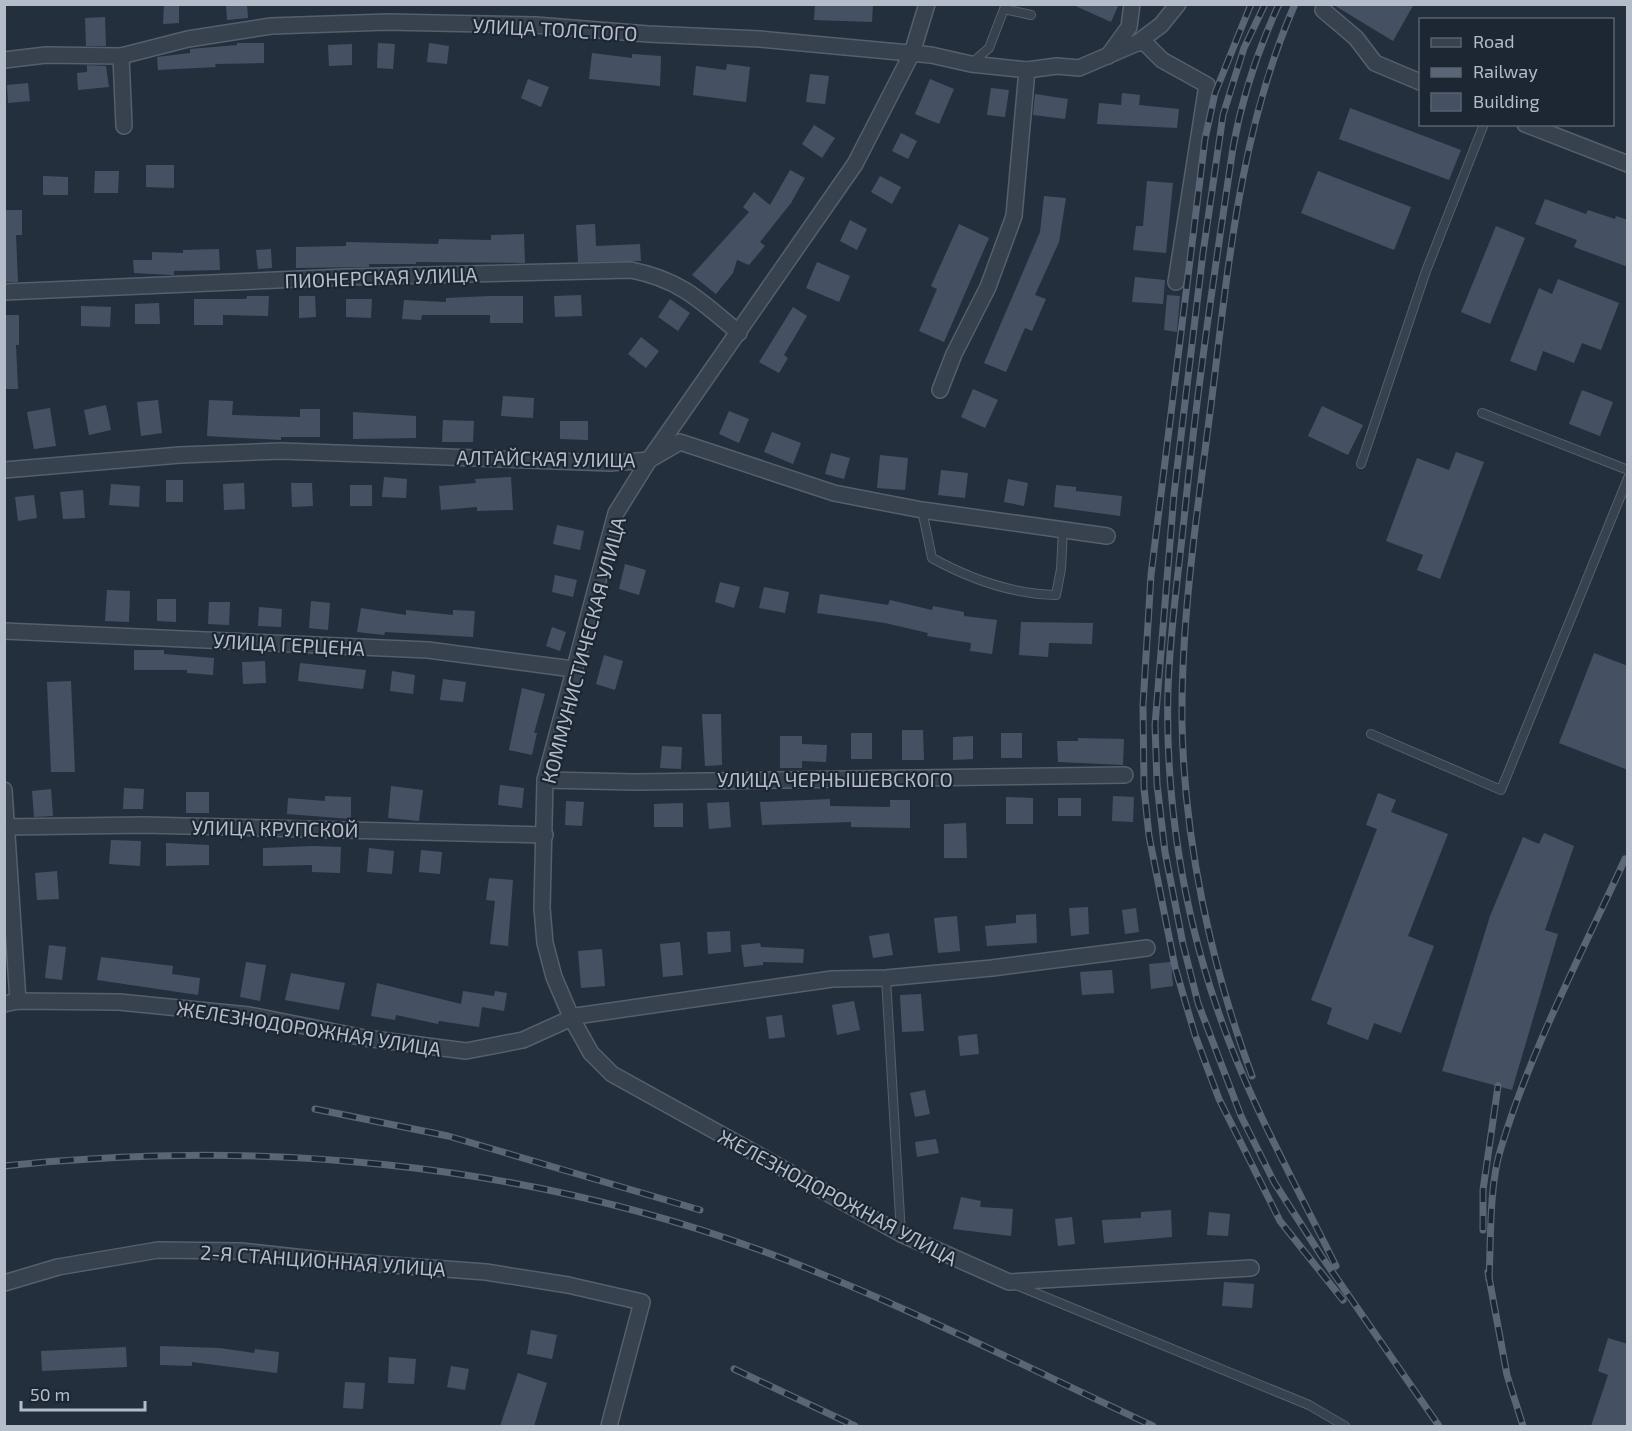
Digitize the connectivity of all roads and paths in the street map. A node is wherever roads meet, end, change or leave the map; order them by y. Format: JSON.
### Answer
{"nodes":[{"id":1,"x":927,"y":4,"type":"edge"},
{"id":2,"x":1132,"y":4,"type":"edge"},
{"id":3,"x":1178,"y":4,"type":"edge"},
{"id":4,"x":1323,"y":10,"type":"dead end"},
{"id":5,"x":1031,"y":15,"type":"dead end"},
{"id":6,"x":1137,"y":43,"type":"junction"},
{"id":7,"x":912,"y":53,"type":"junction"},
{"id":8,"x":121,"y":56,"type":"junction"},
{"id":9,"x":1106,"y":58,"type":"junction"},
{"id":10,"x":4,"y":60,"type":"edge"},
{"id":11,"x":971,"y":64,"type":"junction"},
{"id":12,"x":1027,"y":70,"type":"junction"},
{"id":13,"x":1419,"y":82,"type":"edge"},
{"id":14,"x":124,"y":126,"type":"dead end"},
{"id":15,"x":1483,"y":126,"type":"edge"},
{"id":16,"x":1530,"y":126,"type":"edge"},
{"id":17,"x":1628,"y":164,"type":"edge"},
{"id":18,"x":1176,"y":282,"type":"dead end"},
{"id":19,"x":4,"y":292,"type":"edge"},
{"id":20,"x":739,"y":333,"type":"junction"},
{"id":21,"x":940,"y":390,"type":"dead end"},
{"id":22,"x":1482,"y":413,"type":"dead end"},
{"id":23,"x":649,"y":460,"type":"junction"},
{"id":24,"x":1361,"y":464,"type":"dead end"},
{"id":25,"x":4,"y":470,"type":"edge"},
{"id":26,"x":1628,"y":470,"type":"edge"},
{"id":27,"x":1628,"y":478,"type":"edge"},
{"id":28,"x":922,"y":510,"type":"junction"},
{"id":29,"x":1063,"y":529,"type":"junction"},
{"id":30,"x":1107,"y":536,"type":"dead end"},
{"id":31,"x":4,"y":631,"type":"edge"},
{"id":32,"x":573,"y":669,"type":"junction"},
{"id":33,"x":1371,"y":734,"type":"dead end"},
{"id":34,"x":1125,"y":775,"type":"dead end"},
{"id":35,"x":545,"y":780,"type":"junction"},
{"id":36,"x":4,"y":790,"type":"edge"},
{"id":37,"x":6,"y":827,"type":"edge"},
{"id":38,"x":544,"y":835,"type":"junction"},
{"id":39,"x":1148,"y":948,"type":"dead end"},
{"id":40,"x":886,"y":978,"type":"junction"},
{"id":41,"x":11,"y":1002,"type":"edge"},
{"id":42,"x":572,"y":1019,"type":"junction"},
{"id":43,"x":901,"y":1234,"type":"junction"},
{"id":44,"x":1251,"y":1268,"type":"dead end"},
{"id":45,"x":1009,"y":1282,"type":"junction"},
{"id":46,"x":4,"y":1283,"type":"edge"},
{"id":47,"x":609,"y":1426,"type":"edge"},
{"id":48,"x":1345,"y":1426,"type":"edge"}],
"edges":[{"from":1,"to":7,"type":"street","name":"КОММУНИСТИЧЕСКАЯ УЛИЦА"},
{"from":2,"to":9,"type":"street"},
{"from":3,"to":6,"type":"street","name":"УЛИЦА ТОЛСТОГО"},
{"from":4,"to":13,"type":"street"},
{"from":5,"to":11,"type":"lane"},
{"from":6,"to":9,"type":"street","name":"УЛИЦА ТОЛСТОГО"},
{"from":6,"to":18,"type":"street"},
{"from":7,"to":8,"type":"street","name":"УЛИЦА ТОЛСТОГО"},
{"from":7,"to":11,"type":"street","name":"УЛИЦА ТОЛСТОГО"},
{"from":7,"to":20,"type":"street","name":"КОММУНИСТИЧЕСКАЯ УЛИЦА"},
{"from":8,"to":10,"type":"street","name":"УЛИЦА ТОЛСТОГО"},
{"from":8,"to":14,"type":"street"},
{"from":9,"to":12,"type":"street","name":"УЛИЦА ТОЛСТОГО"},
{"from":11,"to":12,"type":"street","name":"УЛИЦА ТОЛСТОГО"},
{"from":12,"to":21,"type":"street"},
{"from":15,"to":24,"type":"lane"},
{"from":16,"to":17,"type":"street"},
{"from":19,"to":20,"type":"street","name":"ПИОНЕРСКАЯ УЛИЦА"},
{"from":20,"to":23,"type":"street","name":"КОММУНИСТИЧЕСКАЯ УЛИЦА"},
{"from":22,"to":26,"type":"lane"},
{"from":23,"to":25,"type":"street","name":"АЛТАЙСКАЯ УЛИЦА"},
{"from":23,"to":28,"type":"street","name":"АЛТАЙСКАЯ УЛИЦА"},
{"from":23,"to":32,"type":"street","name":"КОММУНИСТИЧЕСКАЯ УЛИЦА"},
{"from":27,"to":33,"type":"lane"},
{"from":28,"to":29,"type":"street","name":"АЛТАЙСКАЯ УЛИЦА"},
{"from":28,"to":29,"type":"lane"},
{"from":29,"to":30,"type":"street","name":"АЛТАЙСКАЯ УЛИЦА"},
{"from":31,"to":32,"type":"street","name":"УЛИЦА ГЕРЦЕНА"},
{"from":32,"to":35,"type":"street","name":"КОММУНИСТИЧЕСКАЯ УЛИЦА"},
{"from":34,"to":35,"type":"street","name":"УЛИЦА ЧЕРНЫШЕВСКОГО"},
{"from":35,"to":38,"type":"street","name":"КОММУНИСТИЧЕСКАЯ УЛИЦА"},
{"from":36,"to":37,"type":"street"},
{"from":37,"to":38,"type":"street","name":"УЛИЦА КРУПСКОЙ"},
{"from":37,"to":41,"type":"street"},
{"from":38,"to":42,"type":"street","name":"КОММУНИСТИЧЕСКАЯ УЛИЦА"},
{"from":39,"to":40,"type":"street","name":"ЖЕЛЕЗНОДОРОЖНАЯ УЛИЦА"},
{"from":40,"to":42,"type":"street","name":"ЖЕЛЕЗНОДОРОЖНАЯ УЛИЦА"},
{"from":40,"to":43,"type":"lane"},
{"from":41,"to":42,"type":"street","name":"ЖЕЛЕЗНОДОРОЖНАЯ УЛИЦА"},
{"from":42,"to":43,"type":"street","name":"ЖЕЛЕЗНОДОРОЖНАЯ УЛИЦА"},
{"from":43,"to":45,"type":"street","name":"ЖЕЛЕЗНОДОРОЖНАЯ УЛИЦА"},
{"from":44,"to":45,"type":"street","name":"ЖЕЛЕЗНОДОРОЖНАЯ УЛИЦА"},
{"from":45,"to":48,"type":"lane"},
{"from":46,"to":47,"type":"street","name":"2-Я СТАНЦИОННАЯ УЛИЦА"}]}
